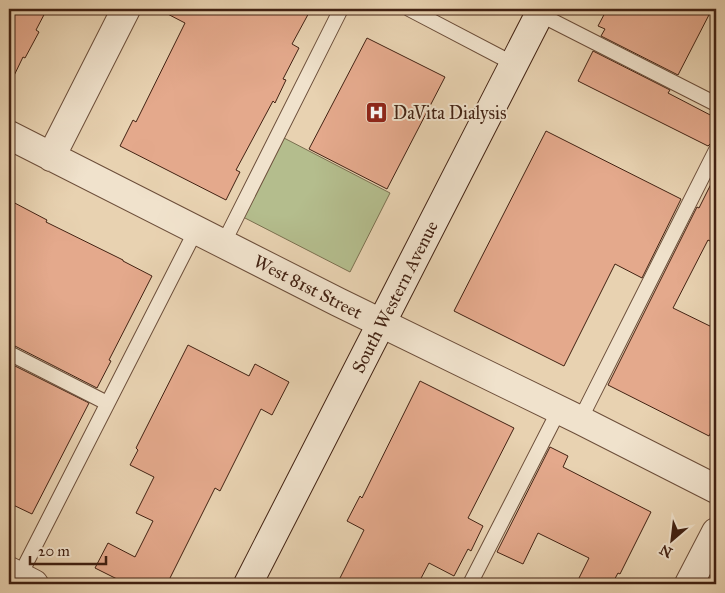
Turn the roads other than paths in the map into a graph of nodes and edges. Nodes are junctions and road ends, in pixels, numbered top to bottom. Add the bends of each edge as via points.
1 (126, 9) edge
2 (342, 9) edge
3 (409, 9) edge
4 (540, 12) edge
5 (514, 64) junction
6 (716, 104) edge
7 (9, 135) edge
8 (716, 150) edge
9 (51, 157) junction
10 (196, 230) junction
11 (223, 244) junction
12 (382, 324) junction
13 (9, 353) edge
14 (108, 403) junction
15 (570, 415) junction
16 (716, 489) edge
17 (716, 532) edge
18 (19, 579) edge
19 (248, 584) edge
20 (470, 584) edge
21 (689, 584) edge

1 - 9 street
2 - 11 lane
3 - 5 lane
4 - 5 street, South Western Avenue
4 - 6 lane
5 - 12 street, South Western Avenue
7 - 9 street, West 81st Street
8 - 15 lane
9 - 10 street, West 81st Street
10 - 11 street, West 81st Street
10 - 14 lane
11 - 12 street, West 81st Street
12 - 15 street, West 81st Street
12 - 19 street, South Western Avenue
13 - 14 lane
14 - 18 lane
15 - 16 street, West 81st Street
15 - 20 lane
17 - 21 street

